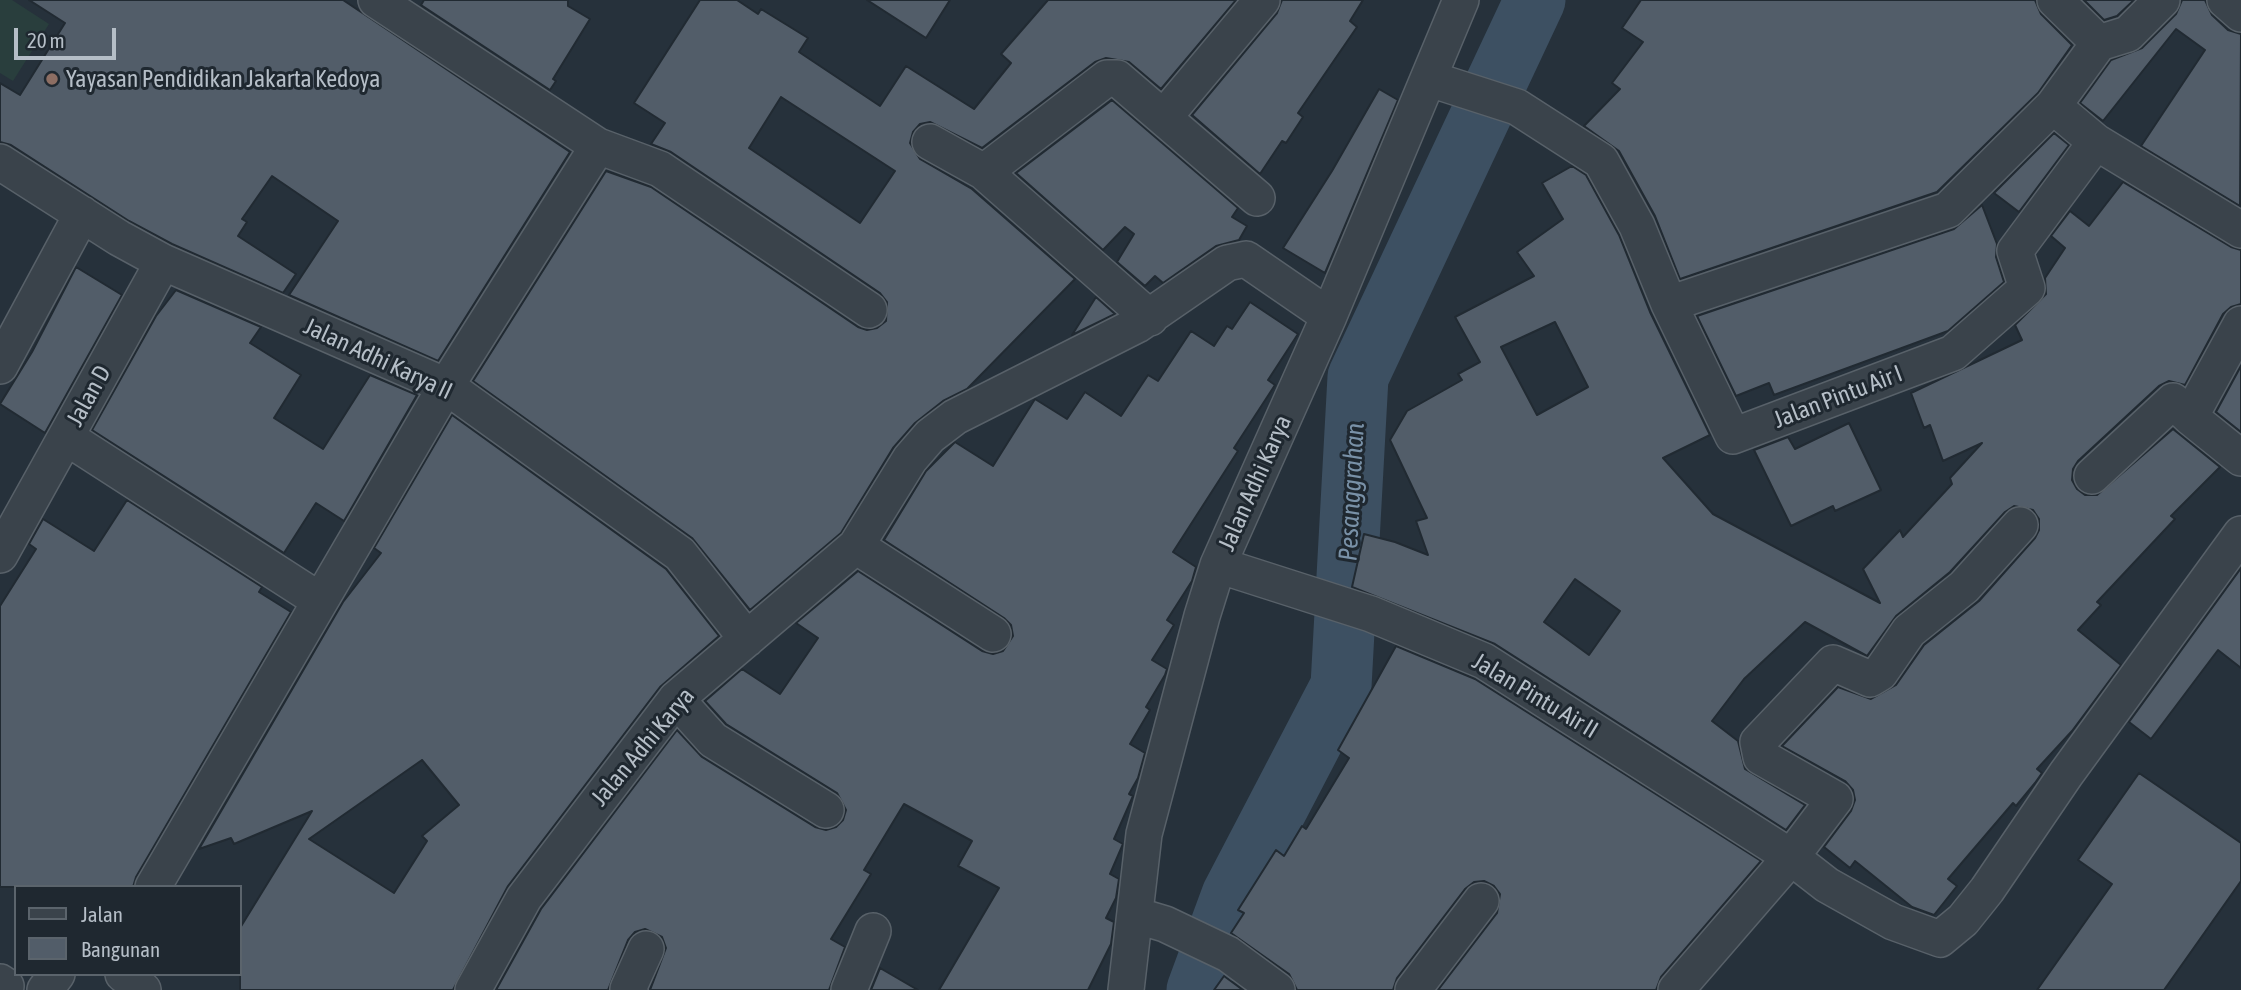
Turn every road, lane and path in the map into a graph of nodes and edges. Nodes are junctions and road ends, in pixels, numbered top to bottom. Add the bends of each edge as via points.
1 (376, 0) edge
2 (1262, 0) edge
3 (1461, 0) edge
4 (2056, 0) edge
5 (2162, 0) edge
6 (2224, 0) edge
7 (2241, 14) edge
8 (2099, 43) junction
9 (1430, 79) junction
10 (2053, 106) junction
11 (1164, 117) junction
12 (930, 142) dead end
13 (2096, 142) junction
14 (598, 146) junction
15 (0, 162) edge
16 (984, 172) junction
17 (1257, 198) dead end
18 (82, 214) junction
19 (2241, 230) edge
20 (163, 262) junction
21 (1669, 304) junction
22 (869, 310) dead end
23 (1329, 316) junction
24 (1150, 317) junction
25 (2241, 324) edge
26 (0, 366) edge
27 (446, 386) junction
28 (2190, 417) junction
29 (66, 437) junction
30 (2241, 458) edge
31 (2092, 476) dead end
32 (2020, 525) dead end
33 (2241, 534) edge
34 (7, 543) edge
35 (856, 546) junction
36 (1219, 565) junction
37 (319, 600) junction
38 (993, 634) dead end
39 (747, 639) junction
40 (676, 699) junction
41 (826, 810) dead end
42 (1791, 857) junction
43 (154, 885) edge
44 (1481, 901) dead end
45 (1150, 920) junction
46 (873, 931) dead end
47 (646, 949) dead end
48 (126, 976) edge
49 (143, 990) edge
50 (473, 990) edge
51 (630, 990) edge
52 (849, 990) edge
53 (1126, 990) edge
54 (1277, 990) edge
55 (1413, 990) edge
56 (1676, 990) edge

1 - 14 street
2 - 11 street
3 - 9 street, Jalan Adhi Karya
4 - 8 street
5 - 8 street via 2128,34
6 - 7 street
8 - 10 street
9 - 21 street, Jalan Pintu Air I via 1517,107 1601,161 1637,226
9 - 23 street, Jalan Adhi Karya
10 - 13 street
10 - 21 street via 1948,210
11 - 16 street via 1122,79 1107,78
11 - 17 street
12 - 16 street
13 - 19 street
13 - 21 street, Jalan Pintu Air I via 2015,251 2027,288 1953,353 1733,436
14 - 22 street via 660,169
14 - 27 street
15 - 18 street, Jalan Adhi Karya II
16 - 24 street
18 - 20 street, Jalan Adhi Karya II
18 - 26 street
20 - 27 street, Jalan Adhi Karya II
20 - 29 street, Jalan D
23 - 24 street, Jalan Adhi Karya via 1246,259 1227,263
23 - 36 street, Jalan Adhi Karya
24 - 35 street, Jalan Adhi Karya via 955,417 930,436 910,459
25 - 28 street
27 - 37 street
27 - 39 street, Jalan Adhi Karya II via 680,554
28 - 30 street
28 - 31 street via 2173,401
29 - 34 street, Jalan D
29 - 37 street
32 - 42 street via 1964,587 1909,631 1880,673 1870,679 1833,663 1758,742 1761,757 1835,799
33 - 42 street, Jalan Pintu Air II via 1987,890 1940,939 1893,922 1827,885
35 - 38 street
35 - 39 street, Jalan Adhi Karya
36 - 42 street, Jalan Pintu Air II via 1371,614 1484,661
36 - 45 street, Jalan Adhi Karya via 1144,834
37 - 43 street
39 - 40 street, Jalan Adhi Karya
40 - 41 street via 712,740
40 - 50 street, Jalan Adhi Karya via 524,898
42 - 56 street
44 - 55 street
45 - 53 street, Jalan Adhi Karya
45 - 54 street via 1228,954
46 - 52 street
47 - 51 street
48 - 49 street

